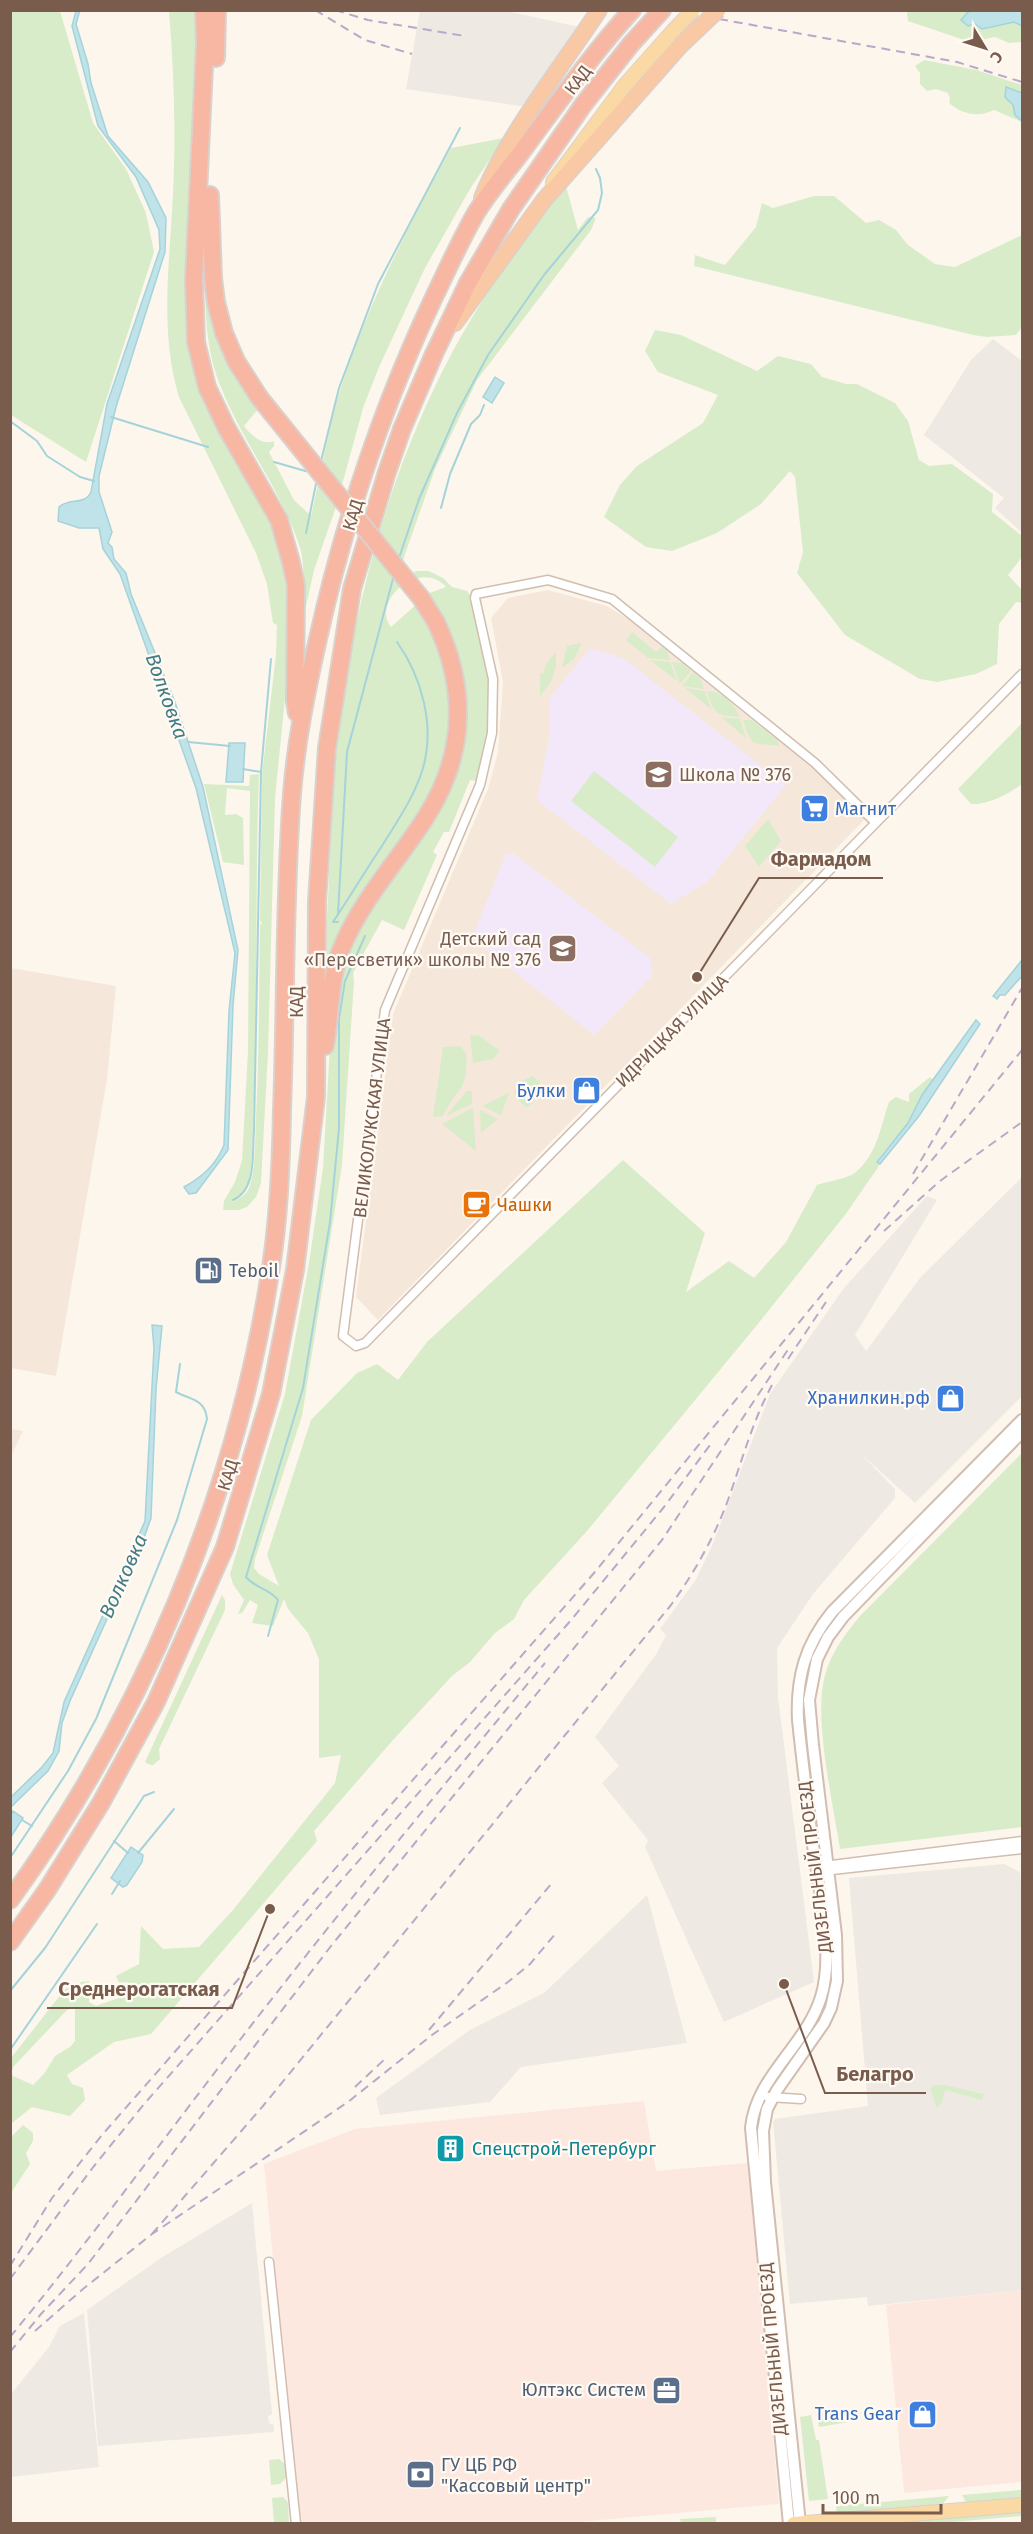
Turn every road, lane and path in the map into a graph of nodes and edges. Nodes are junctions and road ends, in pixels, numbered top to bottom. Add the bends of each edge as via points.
1 (204, 10) edge
2 (217, 10) edge
3 (599, 10) edge
4 (632, 10) edge
5 (662, 10) edge
6 (693, 10) edge
7 (718, 10) edge
8 (522, 138) junction
9 (558, 180) junction
10 (434, 354) junction
11 (1023, 674) edge
12 (299, 725) junction
13 (876, 823) junction
14 (316, 1097) junction
15 (343, 1336) joint
16 (1023, 1420) edge
17 (1023, 1432) edge
18 (1023, 1841) edge
19 (1023, 1849) edge
20 (828, 1868) junction
21 (817, 1869) junction
22 (10, 1900) edge
23 (10, 1942) edge
24 (759, 2096) junction
25 (772, 2098) junction
26 (801, 2099) dead end
27 (269, 2262) dead end
28 (1023, 2505) edge
29 (296, 2523) edge
30 (789, 2523) edge
31 (794, 2523) edge
32 (800, 2523) edge

1 - 12 highway via 194,280 196,342 207,387 279,520 291,562 296,585 295,701
2 - 14 highway, bridge via 209,215 213,278 224,333 259,397 420,598 445,642 457,682 458,729 442,788 359,912 341,949 334,972
3 - 8 highway
4 - 8 highway, КАД
5 - 10 highway, КАД via 606,74 511,209 468,283
6 - 9 main road, bridge via 626,85
7 - 9 highway, bridge via 680,45
8 - 12 highway, КАД via 477,210 398,374 368,454 329,588
9 - 10 highway
10 - 14 highway, КАД via 398,440 352,589 327,748 317,902
11 - 13 street, ИДРИЦКАЯ УЛИЦА
12 - 22 highway, КАД via 286,905 281,1159 271,1269 251,1372 200,1543 135,1693 68,1816
13 - 15 street, ИДРИЦКАЯ УЛИЦА via 365,1343 356,1346
13 - 15 street, ВЕЛИКОЛУКСКАЯ УЛИЦА via 815,763 612,599 548,580 476,594 493,679 492,732 480,785 385,1010
14 - 23 highway, КАД via 285,1331 261,1430 225,1547 156,1702 123,1765 47,1890
16 - 21 street, ДИЗЕЛЬНЫЙ ПРОЕЗД via 844,1599 809,1647 799,1678 798,1703
17 - 20 street, ДИЗЕЛЬНЫЙ ПРОЕЗД via 878,1580 838,1624 820,1651 812,1675 809,1708
18 - 20 street
19 - 20 street
20 - 21 street
20 - 25 street, ДИЗЕЛЬНЫЙ ПРОЕЗД via 838,1956 833,1999 819,2032
21 - 24 street, ДИЗЕЛЬНЫЙ ПРОЕЗД via 826,1950 823,1991 807,2029
24 - 25 street
24 - 30 street, ДИЗЕЛЬНЫЙ ПРОЕЗД via 751,2136
25 - 26 street
25 - 32 street, ДИЗЕЛЬНЫЙ ПРОЕЗД via 763,2131 765,2182
27 - 29 street
28 - 32 main road
31 - 32 main road

